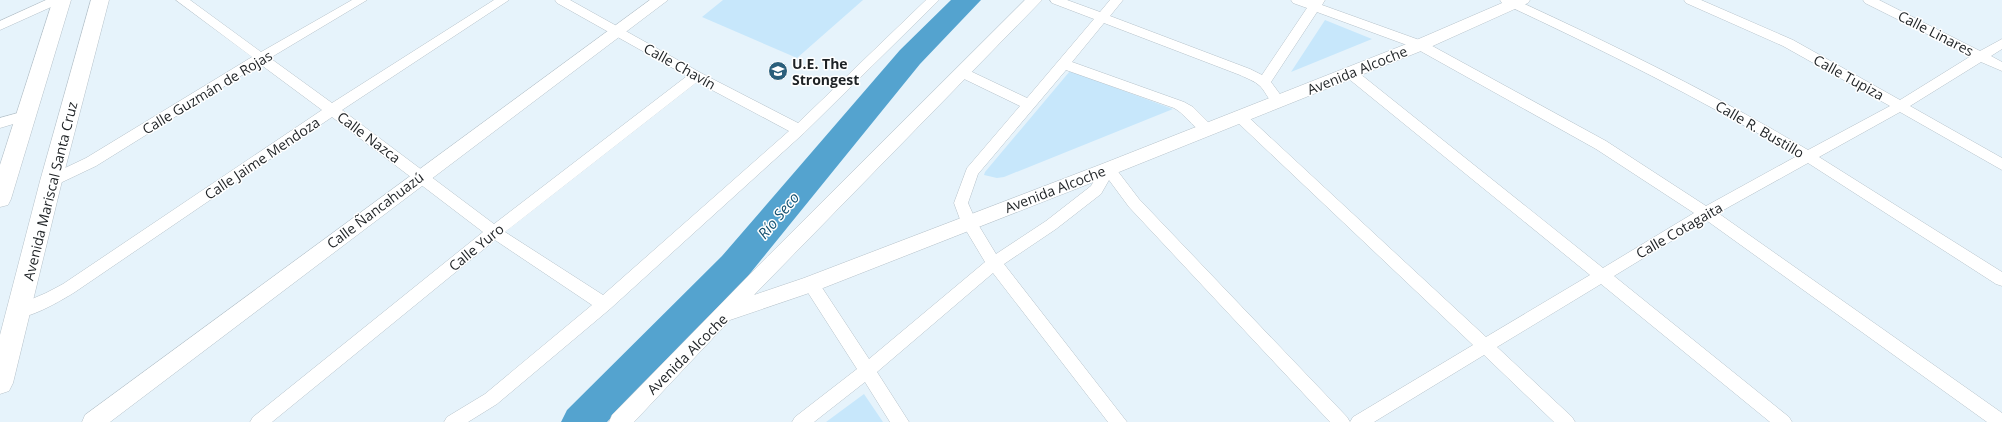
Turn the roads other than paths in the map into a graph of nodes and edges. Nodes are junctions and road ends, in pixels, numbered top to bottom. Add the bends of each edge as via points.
1 (56, 0) edge
2 (62, 0) edge
3 (100, 0) edge
4 (204, 0) edge
5 (361, 0) edge
6 (503, 0) edge
7 (561, 0) edge
8 (660, 0) edge
9 (933, 0) edge
10 (1034, 0) edge
11 (1056, 0) edge
12 (1117, 0) edge
13 (1297, 0) edge
14 (1690, 0) edge
15 (1869, 0) edge
16 (1514, 1) edge
17 (187, 3) edge
18 (1317, 3) edge
19 (1101, 18) junction
20 (0, 26) edge
21 (617, 31) junction
22 (1420, 44) junction
23 (2002, 44) edge
24 (1983, 56) junction
25 (260, 58) junction
26 (1063, 64) junction
27 (2002, 67) edge
28 (1349, 72) junction
29 (963, 73) junction
30 (696, 76) junction
31 (1264, 82) junction
32 (1278, 101) junction
33 (1030, 105) junction
34 (1900, 106) junction
35 (332, 110) junction
36 (25, 116) junction
37 (1239, 116) junction
38 (0, 123) edge
39 (1207, 129) junction
40 (799, 130) junction
41 (1809, 157) junction
42 (2002, 165) edge
43 (1108, 169) junction
44 (421, 176) junction
45 (51, 181) junction
46 (0, 199) edge
47 (1706, 214) junction
48 (969, 222) junction
49 (494, 232) junction
50 (994, 262) junction
51 (1602, 276) junction
52 (2002, 280) edge
53 (811, 284) junction
54 (604, 304) junction
55 (19, 312) junction
56 (727, 313) junction
57 (1484, 346) junction
58 (867, 371) junction
59 (0, 383) edge
60 (93, 422) edge
61 (259, 422) edge
62 (452, 422) edge
63 (620, 422) edge
64 (801, 422) edge
65 (900, 422) edge
66 (1118, 422) edge
67 (1341, 422) edge
68 (1359, 422) edge
69 (1566, 422) edge
70 (1783, 422) edge
71 (2001, 422) edge

1 - 20 street
2 - 36 main road
3 - 45 main road, Avenida Mariscal Santa Cruz
4 - 17 street
5 - 25 street, Calle Guzmán de Rojas
6 - 35 street, Calle Jaime Mendoza
7 - 21 street, Calle Chavín
8 - 21 street, Calle Ñancahuazú
9 - 40 street
10 - 29 street
11 - 19 street
12 - 19 street
13 - 18 street
14 - 34 street, Calle Tupiza via 1788,43
15 - 24 street, Calle Linares
16 - 22 street, Avenida Alcoche
16 - 41 street, Calle R. Bustillo via 1745,118
17 - 25 street, Calle Nazca
18 - 22 street
18 - 31 street
19 - 26 street
19 - 31 street via 1245,72
21 - 30 street, Calle Chavín
21 - 44 street, Calle Ñancahuazú
22 - 28 street, Avenida Alcoche
22 - 47 street via 1601,145
23 - 24 street, Calle Cotagaita
24 - 27 street, Calle Linares
24 - 34 street, Calle Cotagaita
25 - 35 street, Calle Nazca
25 - 45 street, Calle Guzmán de Rojas via 91,162
26 - 33 street
26 - 39 street via 1179,105 1188,110
28 - 32 street, Avenida Alcoche
28 - 51 street
29 - 33 street
29 - 56 street
30 - 40 street, Calle Chavín
30 - 49 street, Calle Yuro
31 - 32 street
32 - 37 street, Avenida Alcoche
33 - 48 street via 972,172 961,203
34 - 41 street, Calle Cotagaita
34 - 42 street, Calle Tupiza
35 - 44 street, Calle Nazca
35 - 55 street, Calle Jaime Mendoza via 69,288
36 - 38 street
36 - 46 main road
37 - 39 street, Avenida Alcoche
37 - 57 street
39 - 43 street, Avenida Alcoche
40 - 54 street
41 - 47 street, Calle Cotagaita
41 - 52 street, Calle R. Bustillo
43 - 48 street, Avenida Alcoche
43 - 50 street via 1096,190 1051,225
43 - 67 street via 1134,202
44 - 49 street, Calle Nazca
44 - 60 street, Calle Ñancahuazú
45 - 55 main road, Avenida Mariscal Santa Cruz
47 - 51 street, Calle Cotagaita
47 - 71 street
48 - 50 street
48 - 53 street, Avenida Alcoche
49 - 54 street, Calle Nazca
49 - 61 street, Calle Yuro
50 - 58 street
50 - 66 street
51 - 57 street, Calle Cotagaita
51 - 70 street
53 - 56 street, Avenida Alcoche
53 - 58 street
54 - 62 street via 491,399
55 - 59 main road, Avenida Mariscal Santa Cruz
56 - 63 street, Avenida Alcoche
57 - 68 street, Calle Cotagaita
57 - 69 street
58 - 64 street
58 - 65 street

